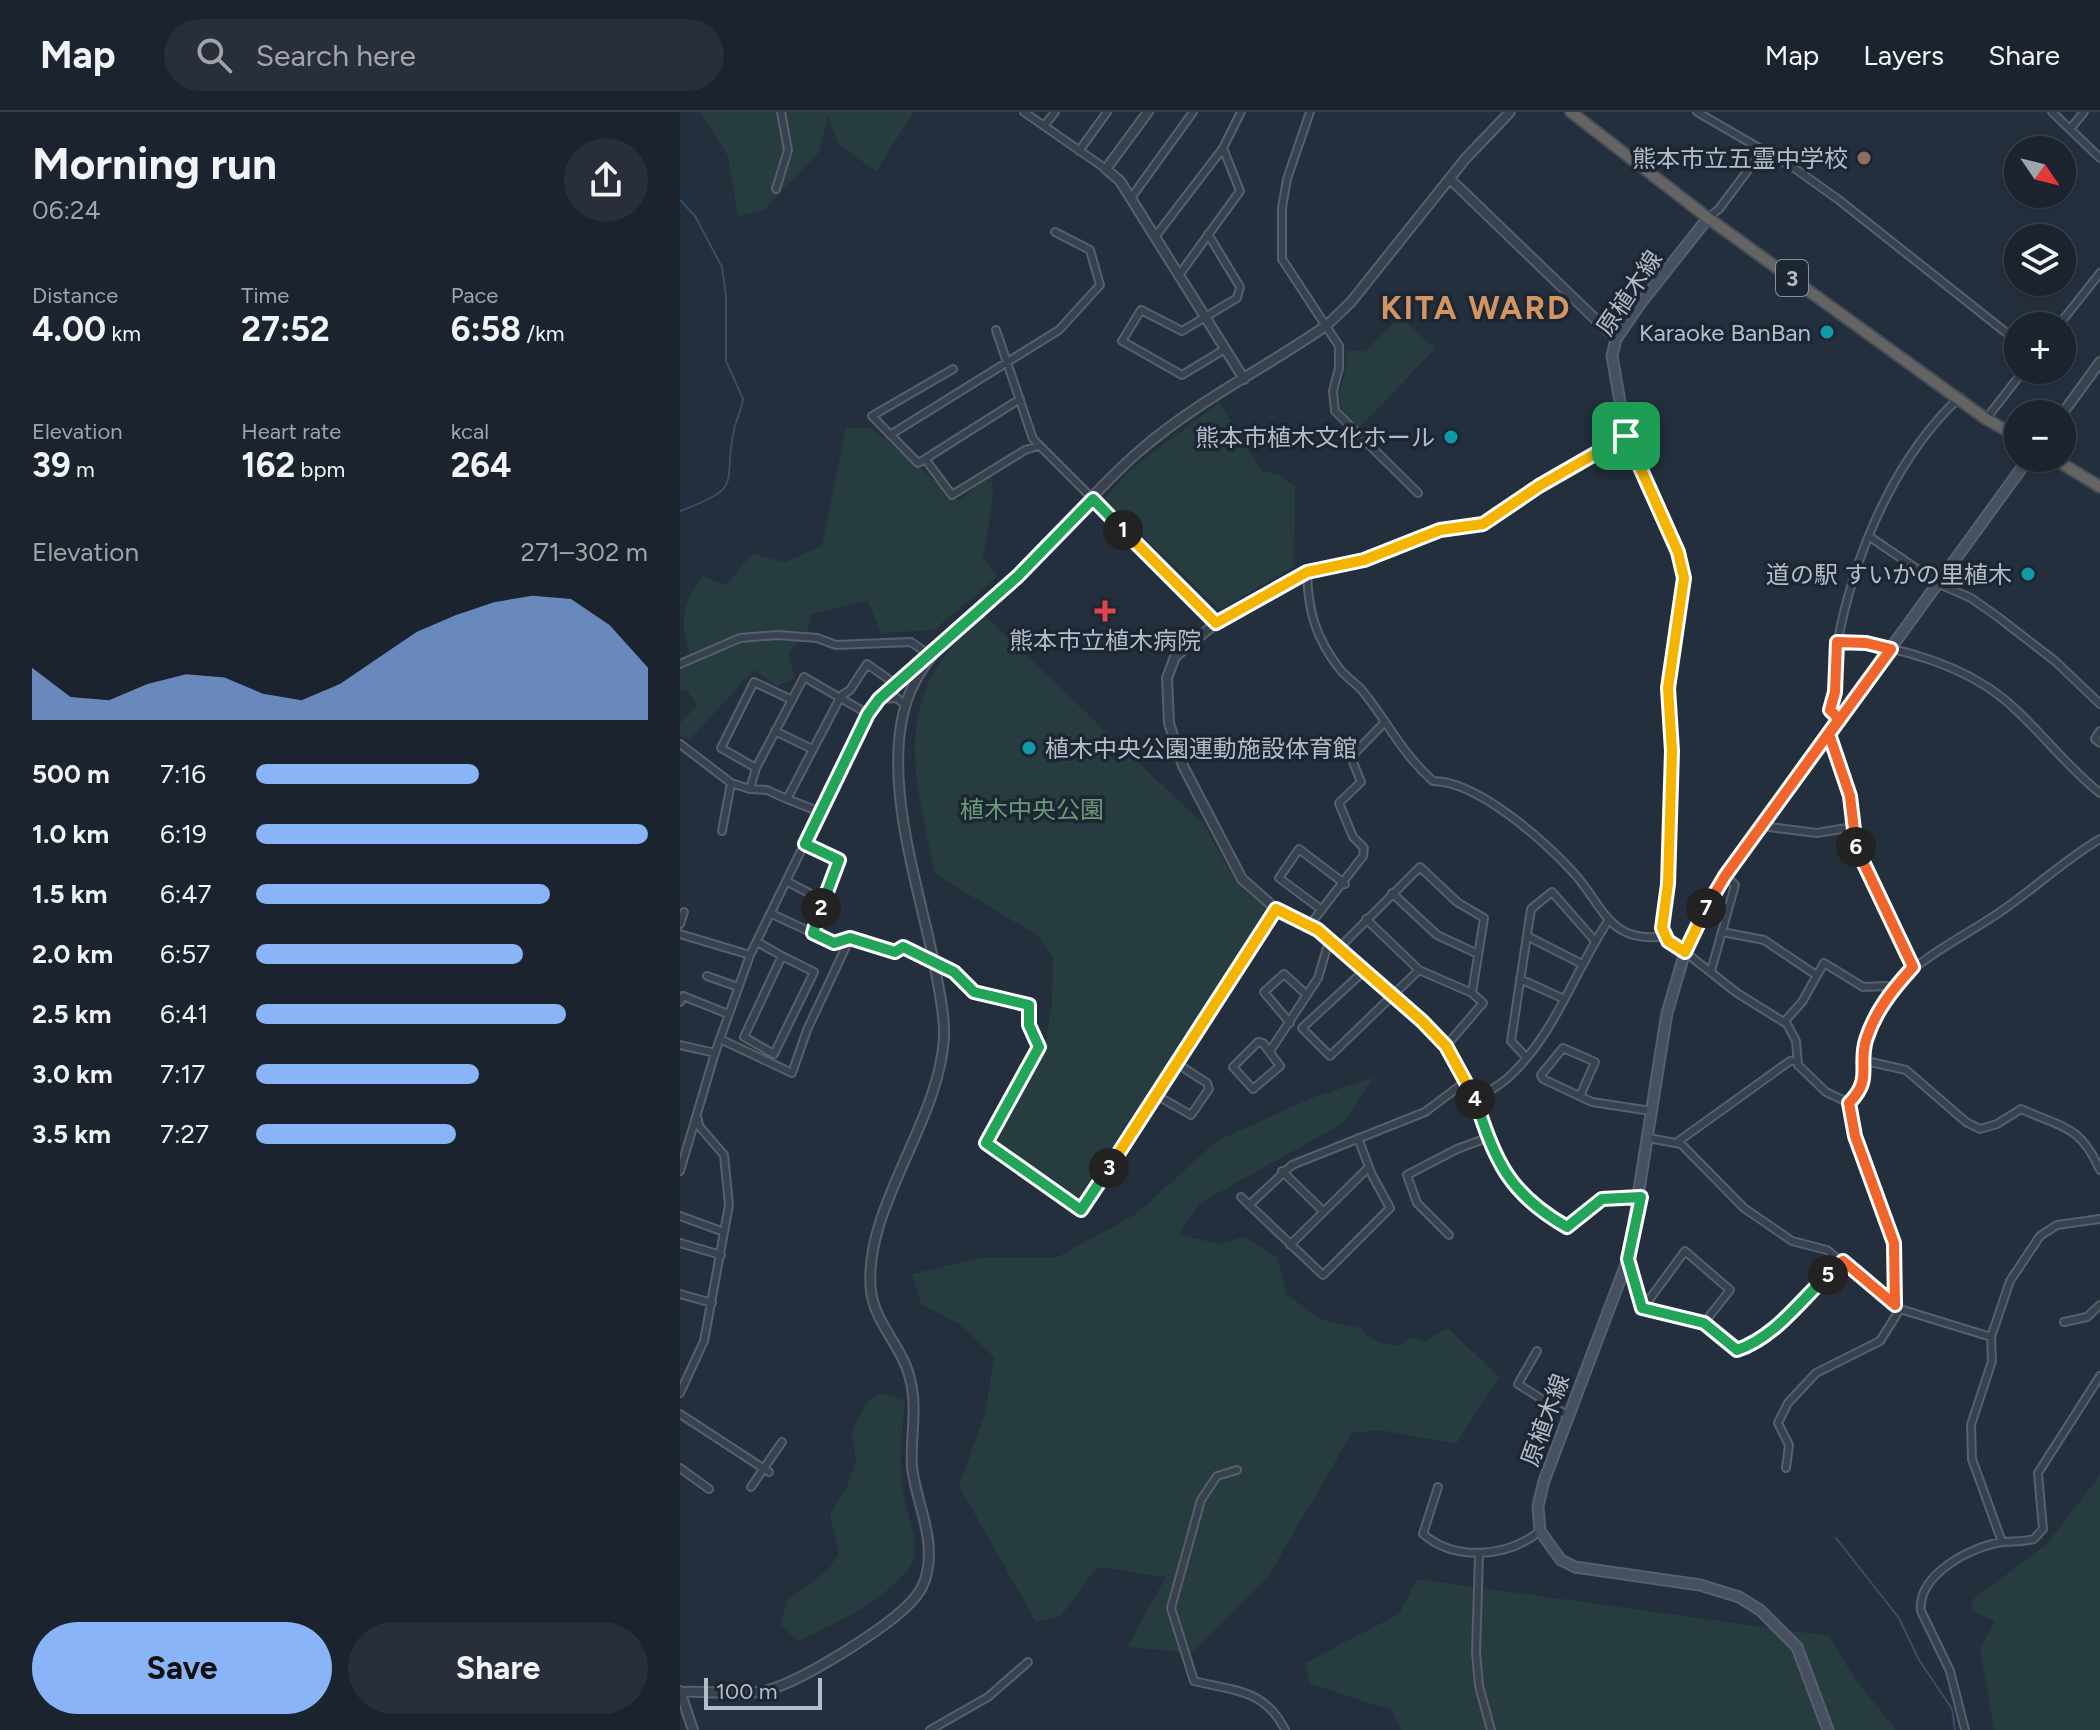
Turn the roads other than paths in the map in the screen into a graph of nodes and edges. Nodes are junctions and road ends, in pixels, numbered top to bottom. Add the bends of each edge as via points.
1 (781, 112) edge
2 (1024, 112) edge
3 (1055, 112) edge
4 (1107, 112) edge
5 (1148, 112) edge
6 (1193, 112) edge
7 (1241, 112) edge
8 (1310, 112) edge
9 (1510, 112) edge
10 (1571, 112) edge
11 (2052, 112) edge
12 (2084, 112) edge
13 (1702, 113) edge
14 (1044, 126) junction
15 (2070, 129) junction
16 (1223, 148) junction
17 (1763, 150) junction
18 (1079, 151) junction
19 (2100, 158) edge
20 (1106, 169) junction
21 (1450, 179) junction
22 (776, 189) dead end
23 (1131, 198) junction
24 (1708, 218) junction
25 (1055, 232) dead end
26 (1208, 234) junction
27 (1155, 237) junction
28 (2100, 273) edge
29 (1179, 275) junction
30 (2069, 312) edge
31 (1205, 317) junction
32 (1327, 325) junction
33 (996, 330) dead end
34 (2004, 330) edge
35 (1616, 339) junction
36 (1225, 349) junction
37 (1007, 360) junction
38 (2100, 362) edge
39 (953, 369) dead end
40 (1244, 379) junction
41 (2013, 384) edge
42 (1960, 397) junction
43 (1020, 399) junction
44 (2072, 400) edge
45 (1986, 419) junction
46 (2004, 429) edge
47 (890, 435) junction
48 (1626, 436) junction
49 (1038, 446) junction
50 (925, 459) junction
51 (1589, 459) joint
52 (2019, 472) edge
53 (2076, 472) edge
54 (2100, 487) edge
55 (1418, 493) dead end
56 (1093, 499) junction
57 (1870, 537) junction
58 (1307, 572) junction
59 (1939, 584) junction
60 (1216, 623) junction
61 (1837, 642) junction
62 (1891, 649) junction
63 (931, 656) junction
64 (680, 664) edge
65 (894, 683) junction
66 (841, 696) junction
67 (879, 699) junction
68 (792, 700) junction
69 (2100, 704) edge
70 (905, 705) junction
71 (868, 714) junction
72 (1839, 719) junction
73 (1383, 724) junction
74 (775, 731) junction
75 (2100, 731) edge
76 (1829, 734) junction
77 (2100, 743) edge
78 (680, 744) edge
79 (812, 749) junction
80 (756, 768) junction
81 (731, 783) junction
82 (750, 789) junction
83 (2100, 793) edge
84 (787, 799) junction
85 (820, 812) junction
86 (1761, 826) junction
87 (1853, 827) junction
88 (722, 831) dead end
89 (2100, 839) edge
90 (805, 844) junction
91 (1725, 876) junction
92 (788, 882) junction
93 (1345, 884) junction
94 (1392, 893) junction
95 (824, 901) junction
96 (1276, 909) junction
97 (1322, 910) junction
98 (684, 912) dead end
99 (772, 914) junction
100 (1366, 919) junction
101 (1608, 921) junction
102 (680, 924) edge
103 (1309, 926) junction
104 (1722, 932) junction
105 (813, 933) junction
106 (680, 934) edge
107 (1527, 936) junction
108 (1665, 936) junction
109 (850, 938) junction
110 (1329, 941) junction
111 (1595, 941) junction
112 (757, 942) junction
113 (1339, 948) junction
114 (1685, 952) junction
115 (1478, 954) junction
116 (750, 955) junction
117 (782, 956) junction
118 (933, 960) junction
119 (1582, 964) junction
120 (1913, 967) junction
121 (1419, 970) junction
122 (1364, 971) junction
123 (1711, 971) junction
124 (1816, 975) junction
125 (707, 976) dead end
126 (1520, 979) junction
127 (738, 987) junction
128 (1893, 990) junction
129 (1472, 993) junction
130 (1307, 995) junction
131 (1392, 998) junction
132 (1564, 999) junction
133 (680, 1002) edge
134 (728, 1014) junction
135 (1291, 1021) junction
136 (1784, 1022) junction
137 (1302, 1028) junction
138 (720, 1039) junction
139 (680, 1045) edge
140 (1446, 1046) junction
141 (1270, 1051) junction
142 (715, 1053) junction
143 (1526, 1057) junction
144 (1796, 1061) junction
145 (1866, 1061) junction
146 (1176, 1063) junction
147 (1465, 1082) junction
148 (1156, 1095) junction
149 (1580, 1096) junction
150 (1475, 1100) junction
151 (1849, 1103) junction
152 (1651, 1111) junction
153 (697, 1112) junction
154 (1358, 1138) junction
155 (1487, 1138) junction
156 (1648, 1138) junction
157 (1676, 1143) junction
158 (1368, 1168) junction
159 (2100, 1170) edge
160 (680, 1171) edge
161 (1282, 1171) junction
162 (1241, 1197) dead end
163 (1641, 1197) junction
164 (1249, 1205) junction
165 (1323, 1211) junction
166 (680, 1216) edge
167 (2100, 1219) edge
168 (724, 1232) junction
169 (1449, 1235) dead end
170 (680, 1243) edge
171 (1290, 1245) junction
172 (721, 1255) junction
173 (1628, 1259) junction
174 (1843, 1261) junction
175 (680, 1294) edge
176 (712, 1303) junction
177 (2100, 1305) edge
178 (1897, 1307) junction
179 (1642, 1308) junction
180 (2064, 1322) dead end
181 (1704, 1323) junction
182 (1991, 1337) junction
183 (1537, 1351) dead end
184 (2100, 1376) edge
185 (680, 1393) edge
186 (680, 1414) edge
187 (1567, 1415) junction
188 (782, 1442) dead end
189 (680, 1468) edge
190 (1786, 1468) dead end
191 (766, 1470) junction
192 (1237, 1470) dead end
193 (751, 1487) dead end
194 (1438, 1487) dead end
195 (709, 1489) dead end
196 (1540, 1531) junction
197 (2002, 1542) junction
198 (1479, 1556) junction
199 (1028, 1662) dead end
200 (680, 1692) edge
201 (693, 1730) edge
202 (930, 1730) edge
203 (1285, 1730) edge
204 (1491, 1730) edge
205 (1828, 1730) edge
206 (1965, 1730) edge

1 - 22 street via 788,150
2 - 14 street
3 - 14 street
4 - 18 street
5 - 20 street
6 - 23 street
7 - 16 street
8 - 32 street via 1287,179 1280,242 1282,259
9 - 21 street
10 - 24 highway, 3
11 - 15 street
12 - 15 street
13 - 17 street
14 - 18 street
15 - 19 street
16 - 26 street via 1240,191
16 - 27 street
17 - 24 street
17 - 34 street via 1839,200
18 - 20 street
20 - 23 street
21 - 32 street
21 - 35 street
23 - 27 street
24 - 35 main road, 原植木線
24 - 42 highway, 3
25 - 37 street via 1090,250 1100,285 1059,330
26 - 29 street
26 - 31 street via 1241,291
27 - 29 street
28 - 30 street
29 - 31 street
31 - 36 street
31 - 36 street via 1181,331 1141,310 1122,341 1182,375
32 - 40 street
32 - 55 street via 1339,346 1335,411
33 - 37 street
35 - 48 main road, 原植木線 via 1614,368
36 - 40 street
37 - 43 street
37 - 47 street
38 - 44 street
39 - 47 street via 872,416
40 - 56 street via 1145,446
41 - 45 street
42 - 45 highway, 3
42 - 57 street via 1934,420 1895,482
43 - 49 street
43 - 50 street
45 - 46 highway, 3
47 - 50 street via 918,463
48 - 51 street
48 - 108 main road, 原植木線 via 1678,552 1684,578 1668,688 1672,751
49 - 50 street via 952,495
49 - 56 street
51 - 58 street via 1483,524 1440,530 1364,560
52 - 59 main road, 原植木線
53 - 54 highway
56 - 60 street
56 - 63 street
57 - 59 street
57 - 61 street
58 - 60 street
58 - 73 street via 1313,623 1339,669 1365,693
59 - 62 main road, 原植木線
59 - 69 street via 1998,617
60 - 96 street via 1175,657 1167,678 1169,723 1183,766 1242,879
61 - 62 street
61 - 72 street via 1830,710
62 - 72 main road, 原植木線
62 - 83 street via 1960,672 1989,688
63 - 64 street via 911,642 836,645 778,635 740,638
63 - 65 street
63 - 70 street
65 - 66 street via 867,664
65 - 67 street
66 - 68 street via 804,677
66 - 71 street
66 - 79 street
67 - 70 street via 897,698
67 - 71 street
68 - 74 street
68 - 80 street via 754,682 721,748
70 - 118 street via 897,747 897,792
71 - 85 street
72 - 76 main road, 原植木線
73 - 93 street via 1351,758 1361,781 1339,804 1353,837 1365,850
73 - 101 street via 1433,781 1447,781 1512,817 1573,871
74 - 79 street
74 - 80 street
75 - 77 street via 2095,739
76 - 86 main road, 原植木線
76 - 87 street via 1850,796
78 - 81 street
79 - 84 street
80 - 82 street
81 - 82 street
81 - 88 street
82 - 84 street
84 - 85 street
85 - 90 street
86 - 87 street via 1817,833
86 - 91 main road, 原植木線
87 - 120 street via 1856,849
89 - 120 street via 2002,911
90 - 92 street
90 - 95 street via 839,860
91 - 104 street via 1735,885
91 - 114 main road, 原植木線
92 - 95 street
92 - 99 street
93 - 97 street
93 - 97 street via 1299,849 1279,878
94 - 100 street
94 - 115 street via 1437,935
94 - 115 street via 1422,868 1457,902 1482,916
95 - 105 street
96 - 103 street
96 - 146 street
97 - 103 street
98 - 102 street
99 - 105 street
99 - 112 street
100 - 113 street
100 - 121 street
101 - 108 street via 1627,933
101 - 111 street
103 - 110 street
104 - 123 street
104 - 124 street via 1764,940
105 - 109 street via 834,943
106 - 116 street
107 - 111 street via 1531,909 1549,892
107 - 119 street
107 - 126 street
108 - 114 main road
109 - 118 street via 895,952 903,947
109 - 138 street via 792,1073
110 - 113 street
110 - 130 street via 1325,963
111 - 119 street
112 - 116 street
112 - 117 street
113 - 122 street
114 - 123 street
114 - 152 main road, 原植木線 via 1667,1013
115 - 129 street
116 - 127 street
117 - 117 street via 814,972 774,1054 744,1037
118 - 148 street via 974,992 1029,1005 1029,1025 1039,1047 986,1143 1081,1210
118 - 200 street via 944,1038 924,1120 870,1259 871,1294 879,1320 896,1345 912,1387 912,1464 930,1554 923,1587 899,1614 781,1685 757,1692
119 - 132 street
120 - 128 street
121 - 129 street
121 - 131 street
122 - 131 street
122 - 137 street
123 - 136 street
124 - 128 street via 1826,964 1863,987
124 - 136 street
125 - 127 street
126 - 132 street
126 - 143 street via 1511,1041
127 - 134 street
128 - 145 street via 1872,1024 1864,1046
129 - 140 street via 1483,1007
130 - 135 street
130 - 135 street via 1284,974 1264,992
131 - 137 street via 1332,1055
131 - 140 street
132 - 143 street
133 - 134 street via 683,996
134 - 138 street
135 - 137 street
135 - 141 street
136 - 144 street via 1796,1041
138 - 142 street
139 - 142 street
140 - 147 street
141 - 141 street via 1258,1042 1233,1064 1253,1089 1280,1066
142 - 153 street
143 - 150 street via 1511,1076
144 - 151 street via 1822,1088
144 - 157 street
145 - 151 street via 1864,1083
145 - 159 street via 1906,1070 1980,1129 2021,1109 2073,1131 2084,1139
146 - 148 street
146 - 148 street via 1209,1089 1191,1115
147 - 150 street
147 - 154 street via 1425,1112
149 - 149 street via 1541,1077 1563,1048 1595,1062
149 - 152 street
150 - 155 street
151 - 178 street via 1855,1136 1894,1243
152 - 156 main road, 原植木線
153 - 160 street
153 - 168 street via 699,1126 724,1155 729,1205
154 - 158 street
154 - 161 street
155 - 163 street via 1520,1194 1567,1227 1602,1199
155 - 169 street via 1407,1175 1417,1203
156 - 157 street
156 - 163 main road, 原植木線
157 - 174 street via 1744,1208 1792,1241 1827,1250
158 - 165 street
158 - 171 street via 1390,1208 1327,1273 1320,1274
161 - 164 street
161 - 165 street
162 - 164 street
163 - 173 main road, 原植木線
164 - 171 street
165 - 171 street
166 - 168 street
167 - 182 street via 2057,1225 2040,1236 2010,1281
168 - 172 street
170 - 172 street
172 - 176 street
173 - 179 street
173 - 187 main road, 原植木線
174 - 178 street
174 - 181 street via 1753,1345 1737,1350
175 - 176 street
176 - 185 street via 704,1341
177 - 180 street via 2087,1317
178 - 182 street
178 - 190 street via 1880,1341 1816,1373 1788,1403 1778,1423 1789,1445
179 - 181 street
179 - 181 street via 1685,1251 1730,1290
182 - 197 street via 1992,1361 1971,1425 1972,1459
183 - 187 street via 1518,1384
184 - 197 street via 2038,1473 2043,1529 2034,1539
186 - 191 street
187 - 196 main road, 原植木線 via 1538,1506
188 - 191 street
189 - 195 street
191 - 193 street
192 - 203 street via 1217,1476 1201,1500 1171,1608 1194,1681 1258,1697 1275,1709
194 - 198 street via 1423,1534
196 - 198 street via 1528,1541
196 - 205 main road via 1561,1560 1575,1567 1700,1585 1760,1610 1797,1647
197 - 206 street via 1962,1557 1932,1578 1920,1600 1950,1671
198 - 204 street via 1476,1652
199 - 202 street via 988,1697
200 - 201 street

